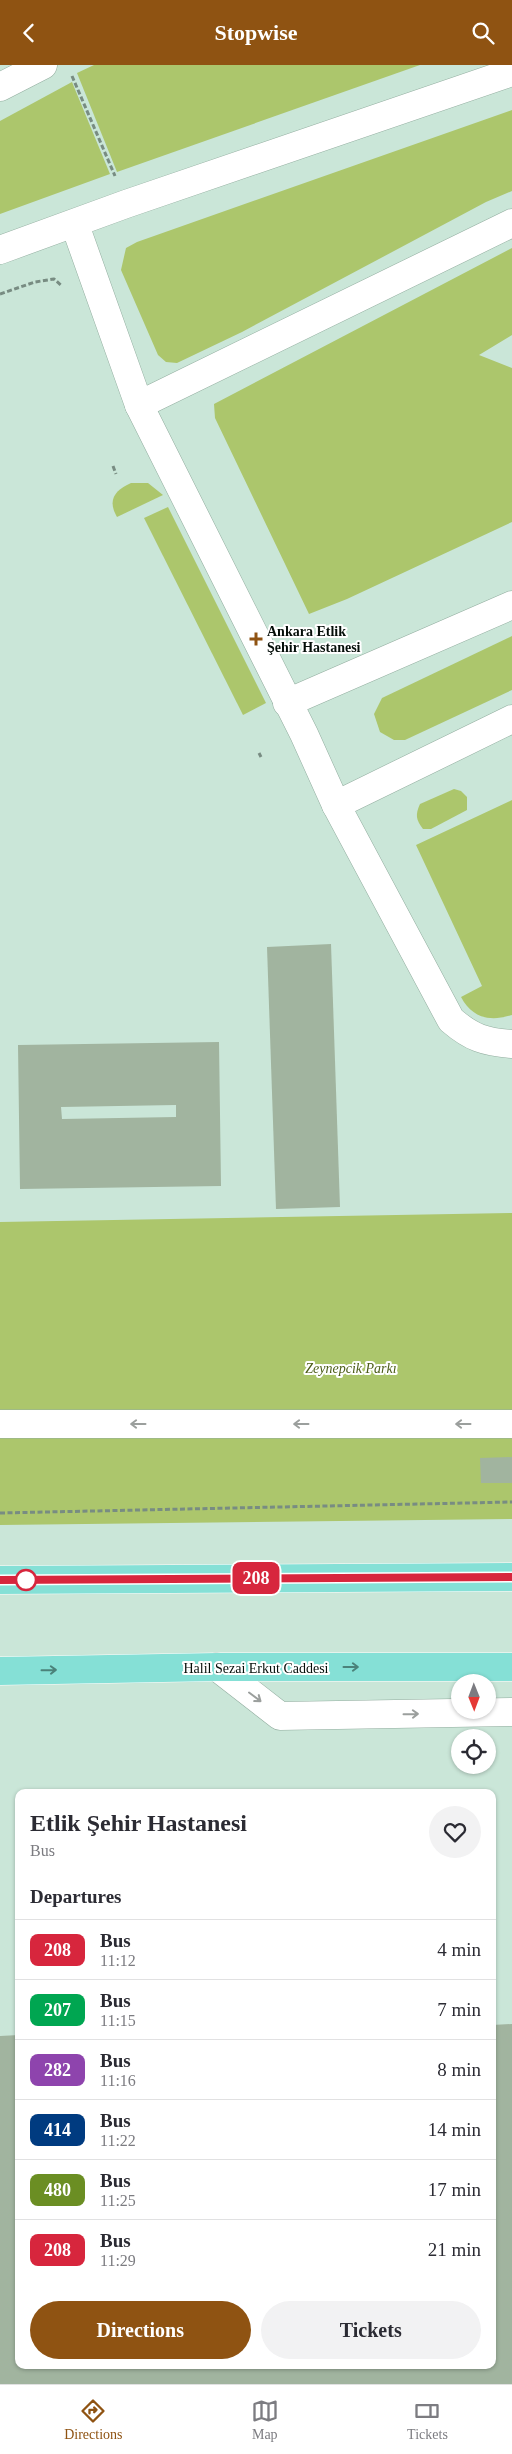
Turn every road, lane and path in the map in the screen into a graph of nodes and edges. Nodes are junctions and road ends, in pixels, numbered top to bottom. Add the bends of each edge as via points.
1 (43, 65) edge
2 (70, 70) dead end
3 (512, 72) edge
4 (0, 87) edge
5 (126, 204) junction
6 (512, 223) edge
7 (75, 225) junction
8 (0, 250) edge
9 (64, 288) dead end
10 (0, 295) edge
11 (139, 405) junction
12 (113, 466) dead end
13 (116, 474) dead end
14 (512, 605) edge
15 (287, 703) junction
16 (512, 719) edge
17 (336, 805) junction
18 (512, 1044) edge
19 (0, 1424) edge
20 (512, 1424) edge
21 (512, 1502) edge
22 (0, 1513) edge
23 (512, 1577) edge
24 (0, 1581) edge
25 (217, 1667) junction
26 (512, 1667) edge
27 (0, 1671) edge
28 (512, 1712) edge

1 - 4 lane
2 - 5 path
3 - 5 lane
5 - 7 lane
6 - 11 lane
7 - 8 lane
7 - 11 lane
9 - 10 path via 54,279 35,282
11 - 15 lane
12 - 13 path
14 - 15 lane
15 - 17 lane
16 - 17 lane
17 - 18 lane via 451,1020 468,1034 491,1043
20 -> 19 lane
21 - 22 path
23 - 24 main road
25 -> 26 main road, Halil Sezai Erkut Caddesi
27 -> 25 main road, Halil Sezai Erkut Caddesi
25 -> 28 lane via 280,1716

